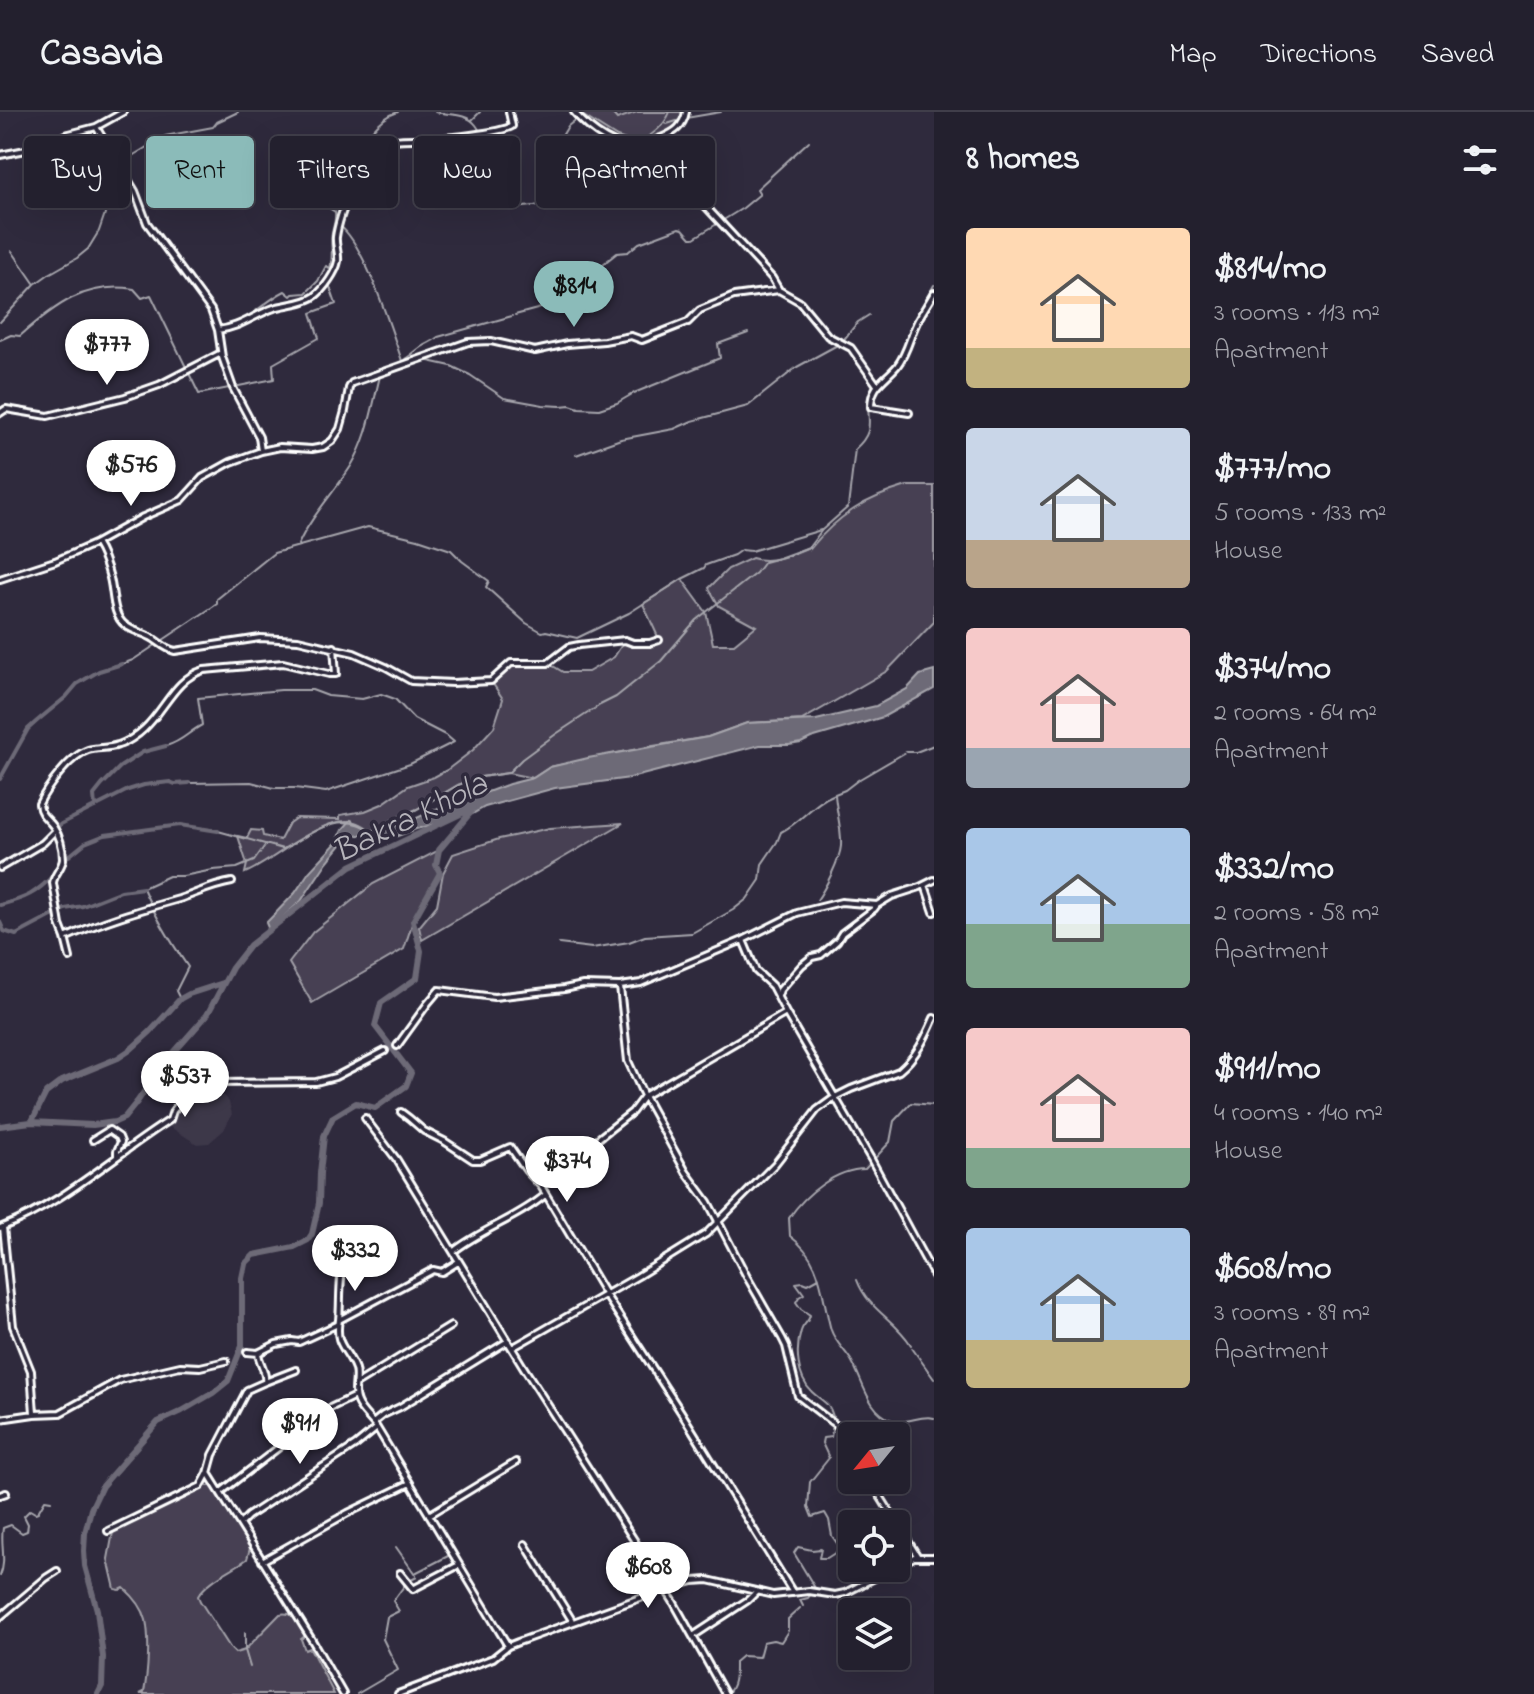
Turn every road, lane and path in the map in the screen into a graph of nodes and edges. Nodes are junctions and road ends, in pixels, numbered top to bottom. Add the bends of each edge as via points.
1 (123, 112) edge
2 (509, 112) edge
3 (686, 112) edge
4 (575, 113) edge
5 (96, 127) junction
6 (602, 136) edge
7 (664, 136) edge
8 (0, 155) edge
9 (707, 208) edge
10 (779, 290) junction
11 (934, 293) edge
12 (218, 330) junction
13 (221, 353) junction
14 (877, 385) junction
15 (0, 413) edge
16 (909, 413) dead end
17 (261, 451) junction
18 (96, 543) junction
19 (0, 579) edge
20 (659, 640) dead end
21 (334, 647) junction
22 (55, 833) junction
23 (0, 868) edge
24 (934, 880) edge
25 (232, 882) dead end
26 (925, 885) junction
27 (877, 905) junction
28 (934, 912) edge
29 (65, 938) junction
30 (743, 940) junction
31 (70, 958) dead end
32 (620, 986) junction
33 (778, 996) junction
34 (786, 1013) junction
35 (934, 1018) edge
36 (397, 1046) dead end
37 (385, 1051) dead end
38 (644, 1096) junction
39 (835, 1097) junction
40 (401, 1112) dead end
41 (365, 1118) dead end
42 (93, 1140) dead end
43 (117, 1156) junction
44 (541, 1186) junction
45 (545, 1195) junction
46 (718, 1221) junction
47 (1, 1228) edge
48 (454, 1251) junction
49 (347, 1255) dead end
50 (459, 1261) junction
51 (934, 1276) edge
52 (605, 1294) junction
53 (338, 1322) junction
54 (451, 1326) dead end
55 (508, 1341) junction
56 (512, 1348) junction
57 (247, 1352) dead end
58 (258, 1353) junction
59 (226, 1361) dead end
60 (296, 1370) dead end
61 (265, 1382) junction
62 (356, 1384) junction
63 (355, 1396) junction
64 (34, 1414) junction
65 (0, 1419) edge
66 (375, 1425) junction
67 (838, 1428) edge
68 (516, 1462) dead end
69 (208, 1473) junction
70 (410, 1483) junction
71 (220, 1492) junction
72 (879, 1494) edge
73 (429, 1515) junction
74 (240, 1524) junction
75 (108, 1531) dead end
76 (525, 1544) dead end
77 (918, 1557) junction
78 (934, 1557) edge
79 (910, 1560) edge
80 (262, 1561) junction
81 (459, 1565) junction
82 (57, 1571) dead end
83 (400, 1573) dead end
84 (866, 1582) edge
85 (665, 1589) junction
86 (756, 1592) junction
87 (793, 1593) junction
88 (0, 1617) edge
89 (573, 1622) junction
90 (693, 1636) junction
91 (508, 1646) junction
92 (343, 1694) edge
93 (398, 1694) edge
94 (725, 1694) edge

1 - 5 street
2 - 12 street via 509,129 408,138 375,150 341,216 335,239 338,261 313,298
3 - 7 street via 677,129
4 - 6 street
5 - 8 street
5 - 12 street via 128,178 147,223 211,310
9 - 10 street
10 - 14 street via 800,302 828,336 851,348
10 - 17 street via 734,296 642,340 631,336 535,351 491,341 468,342 352,383 340,429 323,447
11 - 14 street via 899,364
12 - 13 street
13 - 15 street via 136,394 48,416 6,409
13 - 17 street
14 - 16 street via 871,407
17 - 18 street via 215,469 182,500
18 - 19 street
18 - 21 street via 121,621 169,650 260,638
20 - 21 street via 569,647 548,663 511,663 491,681 478,683 411,681
21 - 22 street via 336,674 283,663 194,673 143,731 120,745 85,751 54,780 39,804
22 - 23 street
22 - 29 street via 63,864 53,883
24 - 26 street
25 - 29 street
26 - 27 street
26 - 28 street
27 - 30 street via 830,904 789,916
27 - 33 street via 821,955 802,965
29 - 31 street
30 - 32 street via 648,980
30 - 33 street via 756,971
32 - 36 street via 583,985 494,997 439,990
32 - 38 street via 628,1061
33 - 34 street
34 - 38 street
34 - 39 street
35 - 39 street via 921,1047 899,1071
37 - 43 street via 316,1082 215,1083 182,1100 170,1120
38 - 44 street via 632,1112
38 - 46 street
39 - 46 street via 817,1110 775,1164
39 - 51 street
40 - 44 street via 473,1160 510,1147
41 - 48 street
42 - 43 street via 109,1130 121,1142
43 - 47 street via 61,1198
44 - 45 street
45 - 48 street
45 - 52 street
46 - 52 street via 706,1234
46 - 67 street via 786,1346 798,1396
47 - 64 street via 13,1326 31,1371
48 - 50 street
49 - 53 street
50 - 53 street
50 - 55 street
52 - 56 street
52 - 87 street
53 - 58 street via 299,1342 276,1344
53 - 62 street via 339,1342 355,1369
54 - 62 street
55 - 56 street
55 - 66 street via 383,1415
56 - 85 street
57 - 58 street
58 - 61 street
59 - 64 street via 129,1377 60,1413
60 - 61 street
61 - 69 street via 247,1390
62 - 63 street
63 - 66 street
63 - 71 street via 330,1408
64 - 65 street
66 - 70 street
66 - 74 street via 356,1445
68 - 73 street
69 - 71 street
69 - 75 street via 201,1486
70 - 73 street
70 - 80 street
71 - 74 street
72 - 77 street
73 - 81 street
74 - 80 street
76 - 89 street
77 - 78 street
77 - 79 street
80 - 92 street
81 - 83 street via 413,1589
81 - 91 street
82 - 88 street
84 - 87 street via 844,1593
85 - 86 street via 708,1580
85 - 89 street
85 - 90 street
86 - 87 street
86 - 90 street
89 - 91 street
90 - 94 street
91 - 93 street via 493,1658

